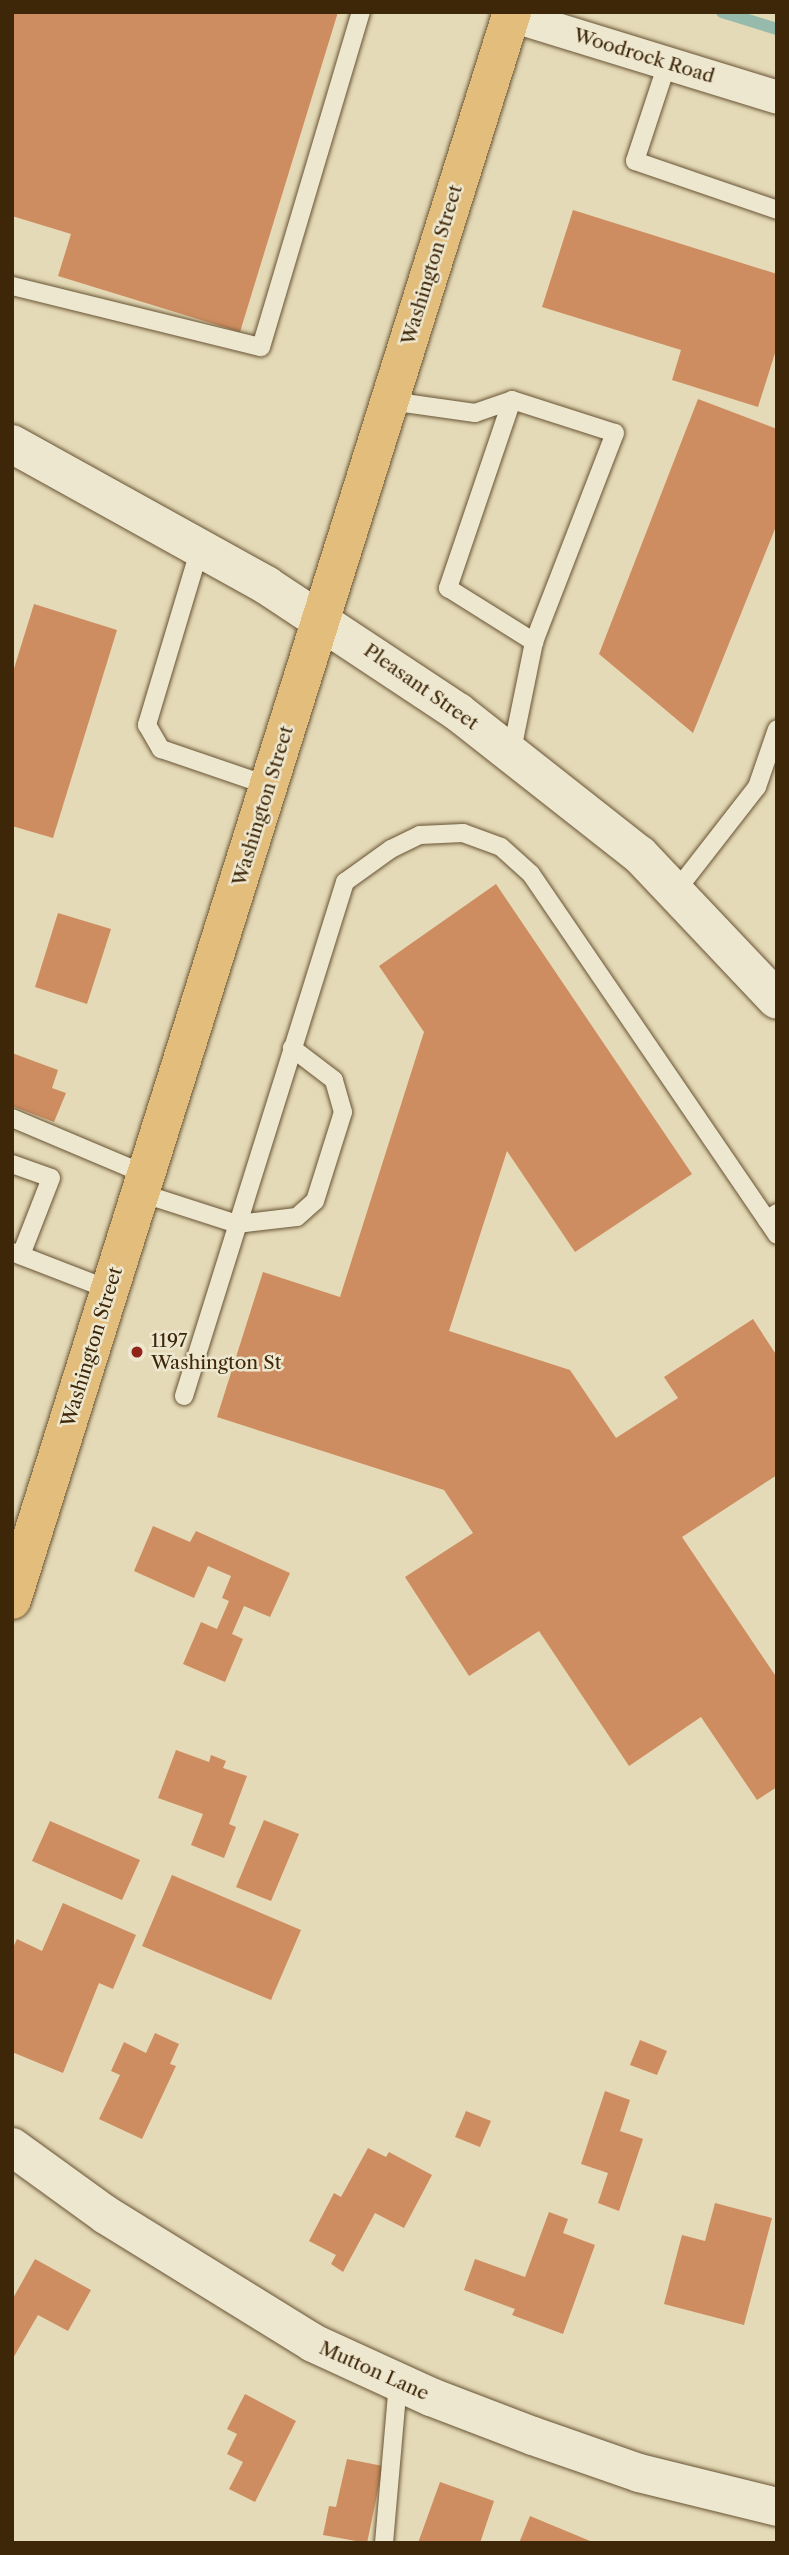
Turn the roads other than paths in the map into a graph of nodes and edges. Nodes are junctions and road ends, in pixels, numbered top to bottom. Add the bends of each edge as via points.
1 (361, 12) edge
2 (507, 13) edge
3 (667, 64) junction
4 (777, 97) edge
5 (777, 210) edge
6 (12, 286) edge
7 (512, 400) junction
8 (390, 401) junction
9 (12, 443) edge
10 (200, 548) junction
11 (322, 619) junction
12 (534, 642) junction
13 (777, 729) edge
14 (512, 750) junction
15 (269, 786) junction
16 (676, 891) junction
17 (777, 1000) edge
18 (292, 1048) junction
19 (12, 1118) edge
20 (12, 1164) edge
21 (144, 1184) junction
22 (773, 1222) edge
23 (237, 1224) junction
24 (17, 1254) edge
25 (110, 1290) junction
26 (184, 1396) dead end
27 (12, 1600) edge
28 (12, 2147) edge
29 (398, 2383) junction
30 (777, 2507) edge
31 (384, 2543) edge

1 - 6 lane via 261,347
2 - 3 street, Woodrock Road
2 - 8 main road, Washington Street
3 - 4 street, Woodrock Road
3 - 5 lane via 635,161
7 - 8 lane via 475,413
7 - 12 lane via 448,587
7 - 12 lane via 615,433
8 - 11 main road, Washington Street
9 - 10 main road, Pleasant Street
10 - 11 main road, Pleasant Street
10 - 15 lane via 147,725 161,748
11 - 14 main road, Pleasant Street
11 - 15 main road, Washington Street
12 - 14 lane
13 - 16 lane via 757,787
14 - 16 main road, Pleasant Street via 640,855
15 - 21 main road, Washington Street
16 - 17 main road, Pleasant Street
18 - 22 lane via 345,882 391,849 420,835 463,833 501,847 531,874
18 - 23 lane
18 - 23 lane via 334,1080 343,1112 315,1200 297,1217
19 - 21 lane
20 - 24 lane via 51,1178
21 - 23 lane
21 - 25 main road, Washington Street
23 - 26 lane
24 - 25 lane
25 - 27 main road, Washington Street
28 - 29 main road, Mutton Lane via 106,2215 313,2343
29 - 30 main road, Mutton Lane via 639,2473
29 - 31 lane

